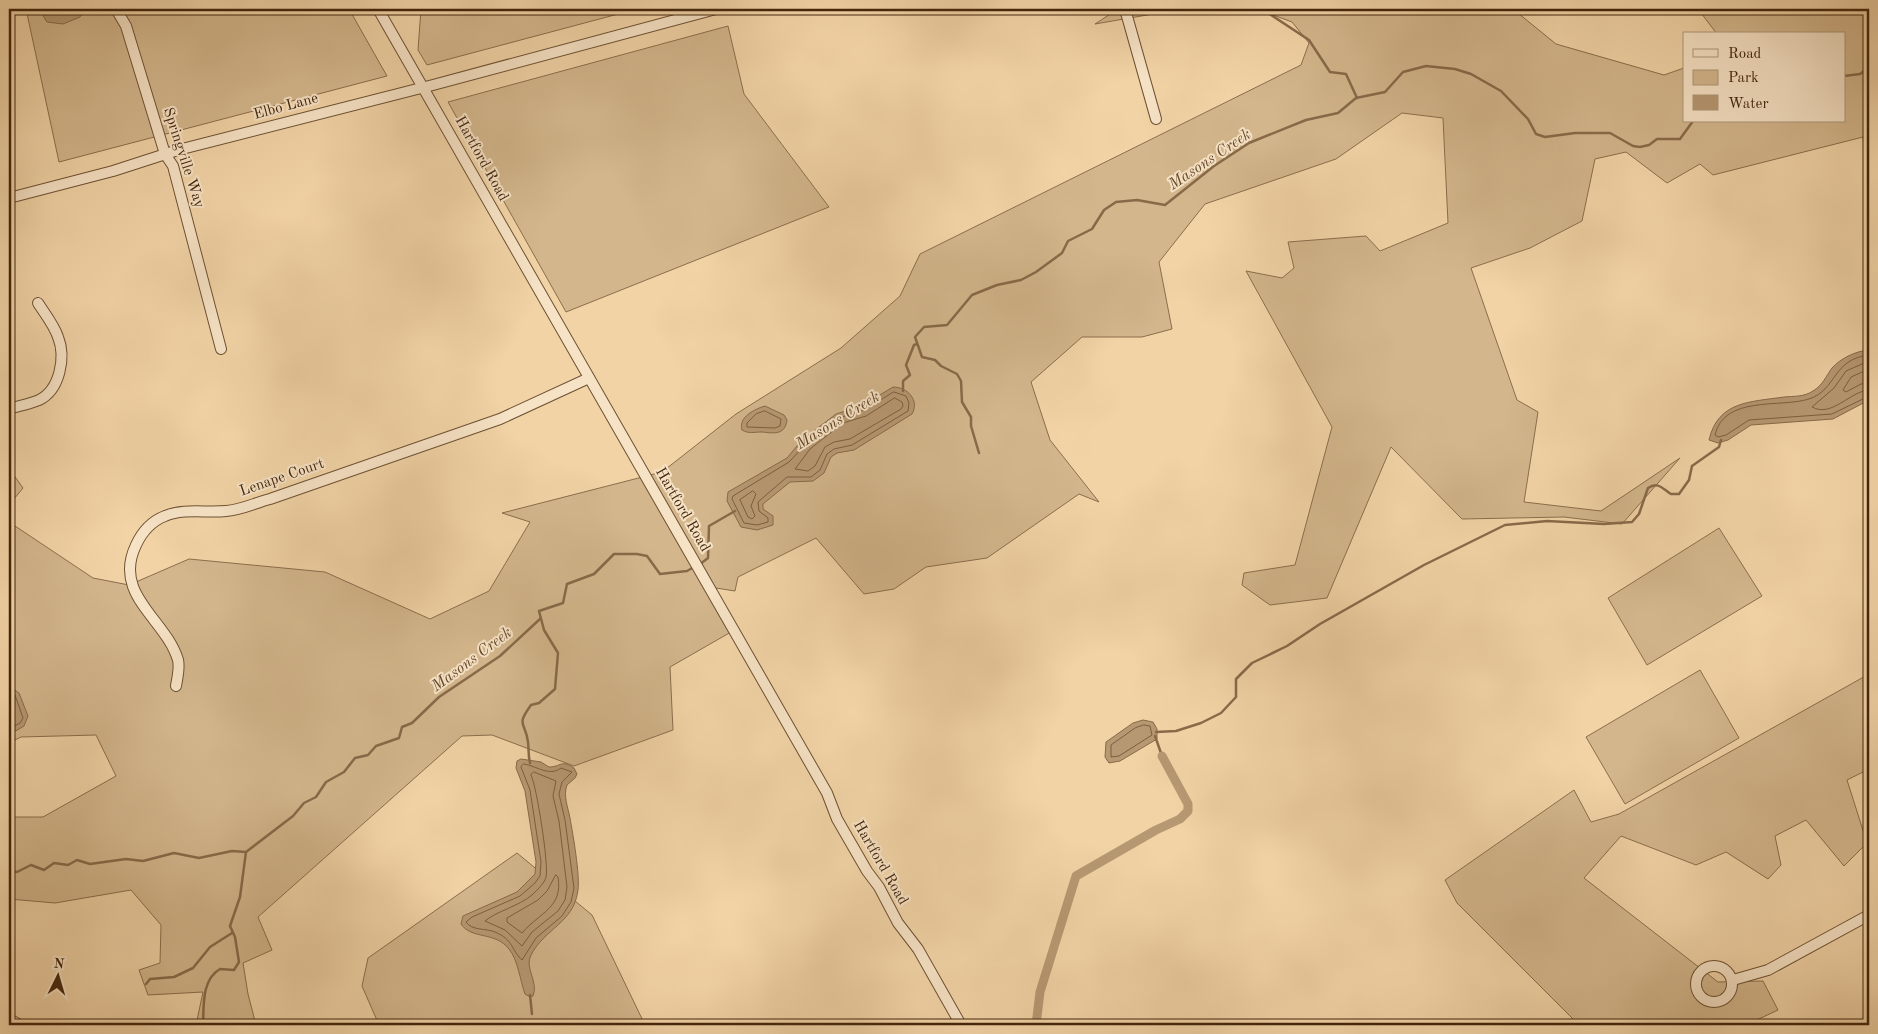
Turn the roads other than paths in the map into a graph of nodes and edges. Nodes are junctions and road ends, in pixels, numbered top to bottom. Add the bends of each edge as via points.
1 (116, 9) edge
2 (378, 9) edge
3 (716, 9) edge
4 (1125, 9) edge
5 (422, 86) junction
6 (1156, 119) dead end
7 (165, 154) junction
8 (9, 198) edge
9 (38, 303) dead end
10 (221, 349) dead end
11 (589, 378) junction
12 (9, 409) edge
13 (176, 686) dead end
14 (1869, 914) edge
15 (1733, 980) dead end
16 (9, 1020) edge
17 (20, 1025) edge
18 (961, 1025) edge

1 - 7 street, Springville Way via 126,26
2 - 5 street, Hartford Road
3 - 5 street, Elbo Lane
4 - 6 street
5 - 7 street, Elbo Lane
5 - 11 street, Hartford Road
7 - 8 street, Elbo Lane
7 - 10 street, Springville Way via 173,166
9 - 12 street via 59,338 59,371 46,395
11 - 13 street, Lenape Court via 500,419 262,501 231,510 183,511 157,520 144,531 135,546 131,575 139,600 171,644 179,662
11 - 18 street, Hartford Road via 827,793 837,819
14 - 15 street via 1768,970
16 - 17 street

